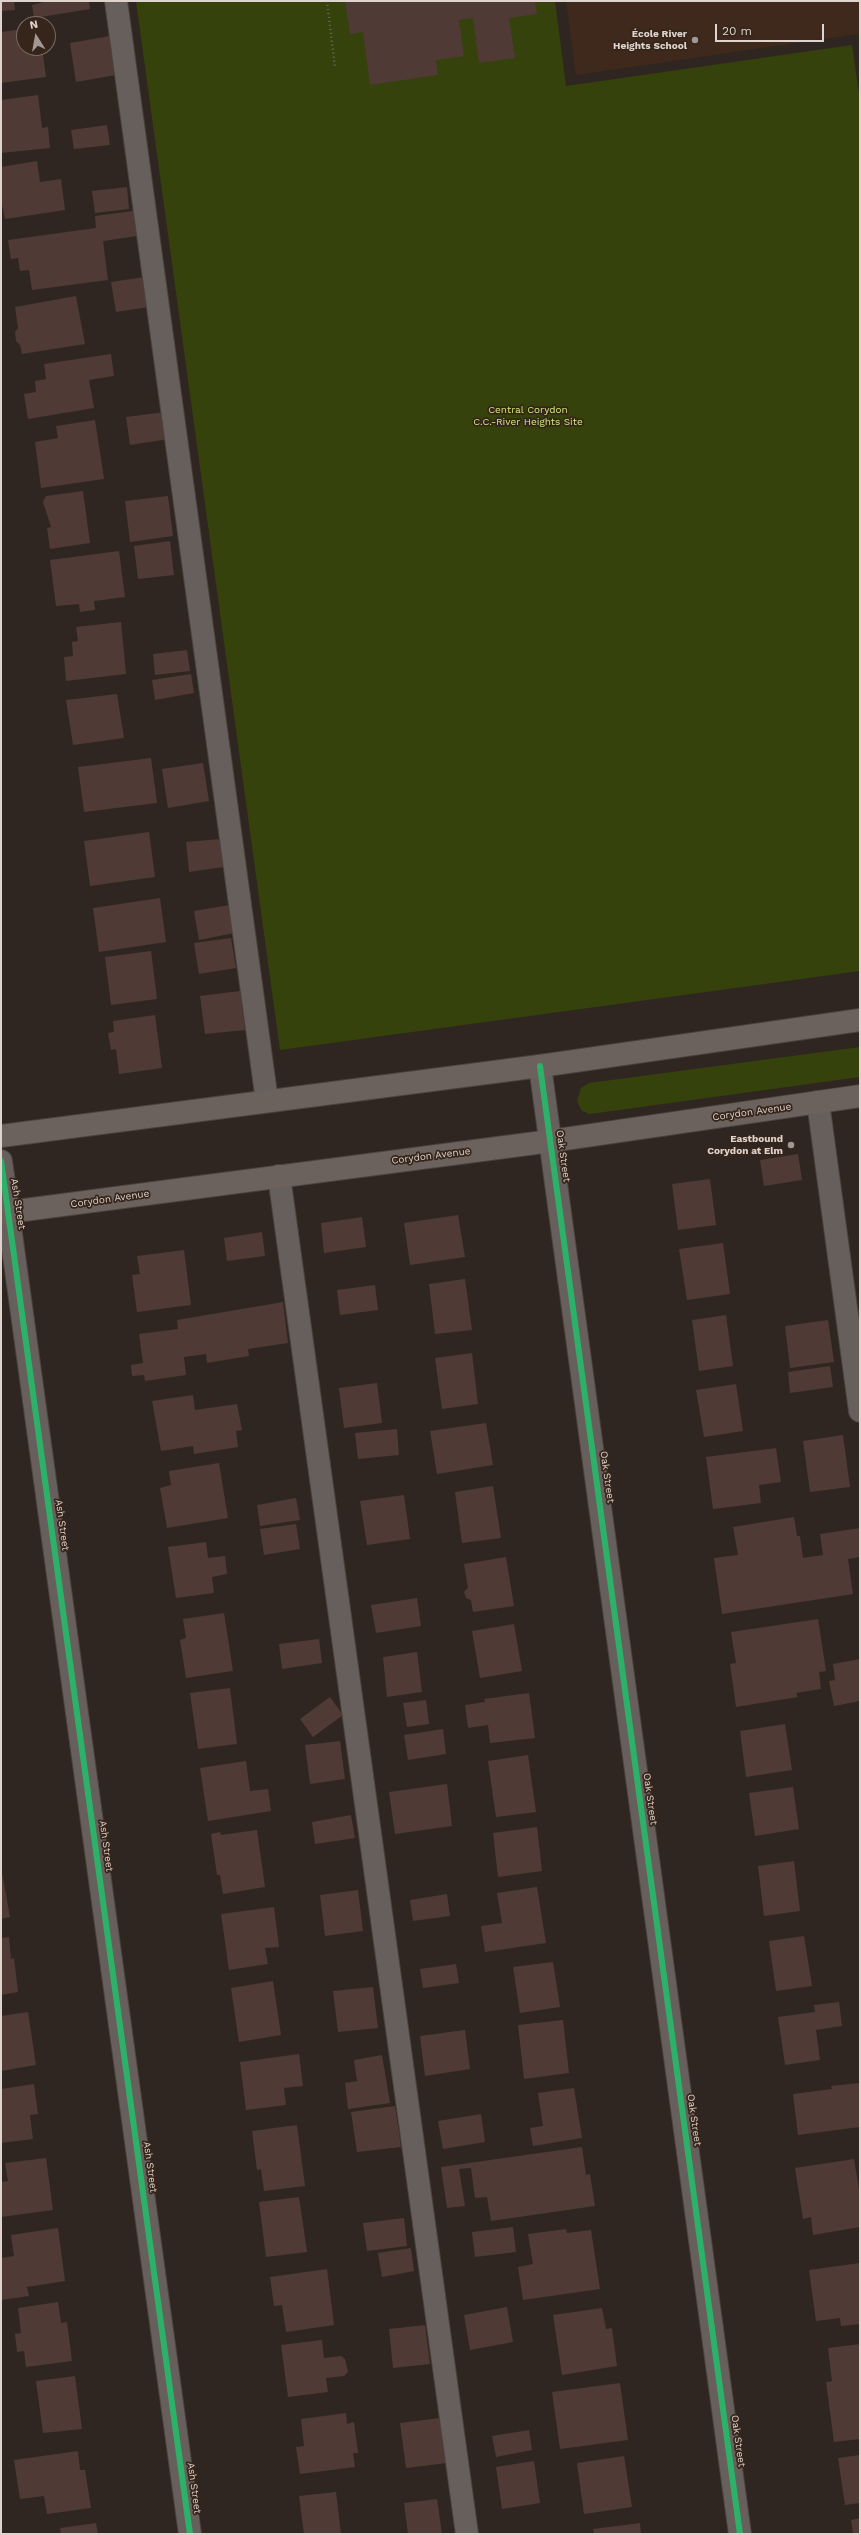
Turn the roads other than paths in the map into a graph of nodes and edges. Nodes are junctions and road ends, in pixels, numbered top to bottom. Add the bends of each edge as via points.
1 (116, 1) edge
2 (860, 1020) edge
3 (540, 1066) junction
4 (860, 1096) edge
5 (267, 1102) junction
6 (818, 1102) junction
7 (1, 1136) edge
8 (550, 1141) junction
9 (1, 1161) edge
10 (279, 1176) junction
11 (5, 1213) edge
12 (860, 1411) edge
13 (190, 2534) edge
14 (467, 2534) edge
15 (740, 2534) edge

1 - 5 street
2 - 3 main road
3 - 5 main road
3 - 8 street, Oak Street
4 - 6 main road, Corydon Avenue
5 - 7 main road
6 - 8 main road, Corydon Avenue
6 - 12 street
8 - 10 main road, Corydon Avenue
8 - 15 street, Oak Street
9 - 11 street, Ash Street
10 - 11 main road, Corydon Avenue
10 - 14 street
11 - 13 street, Ash Street

